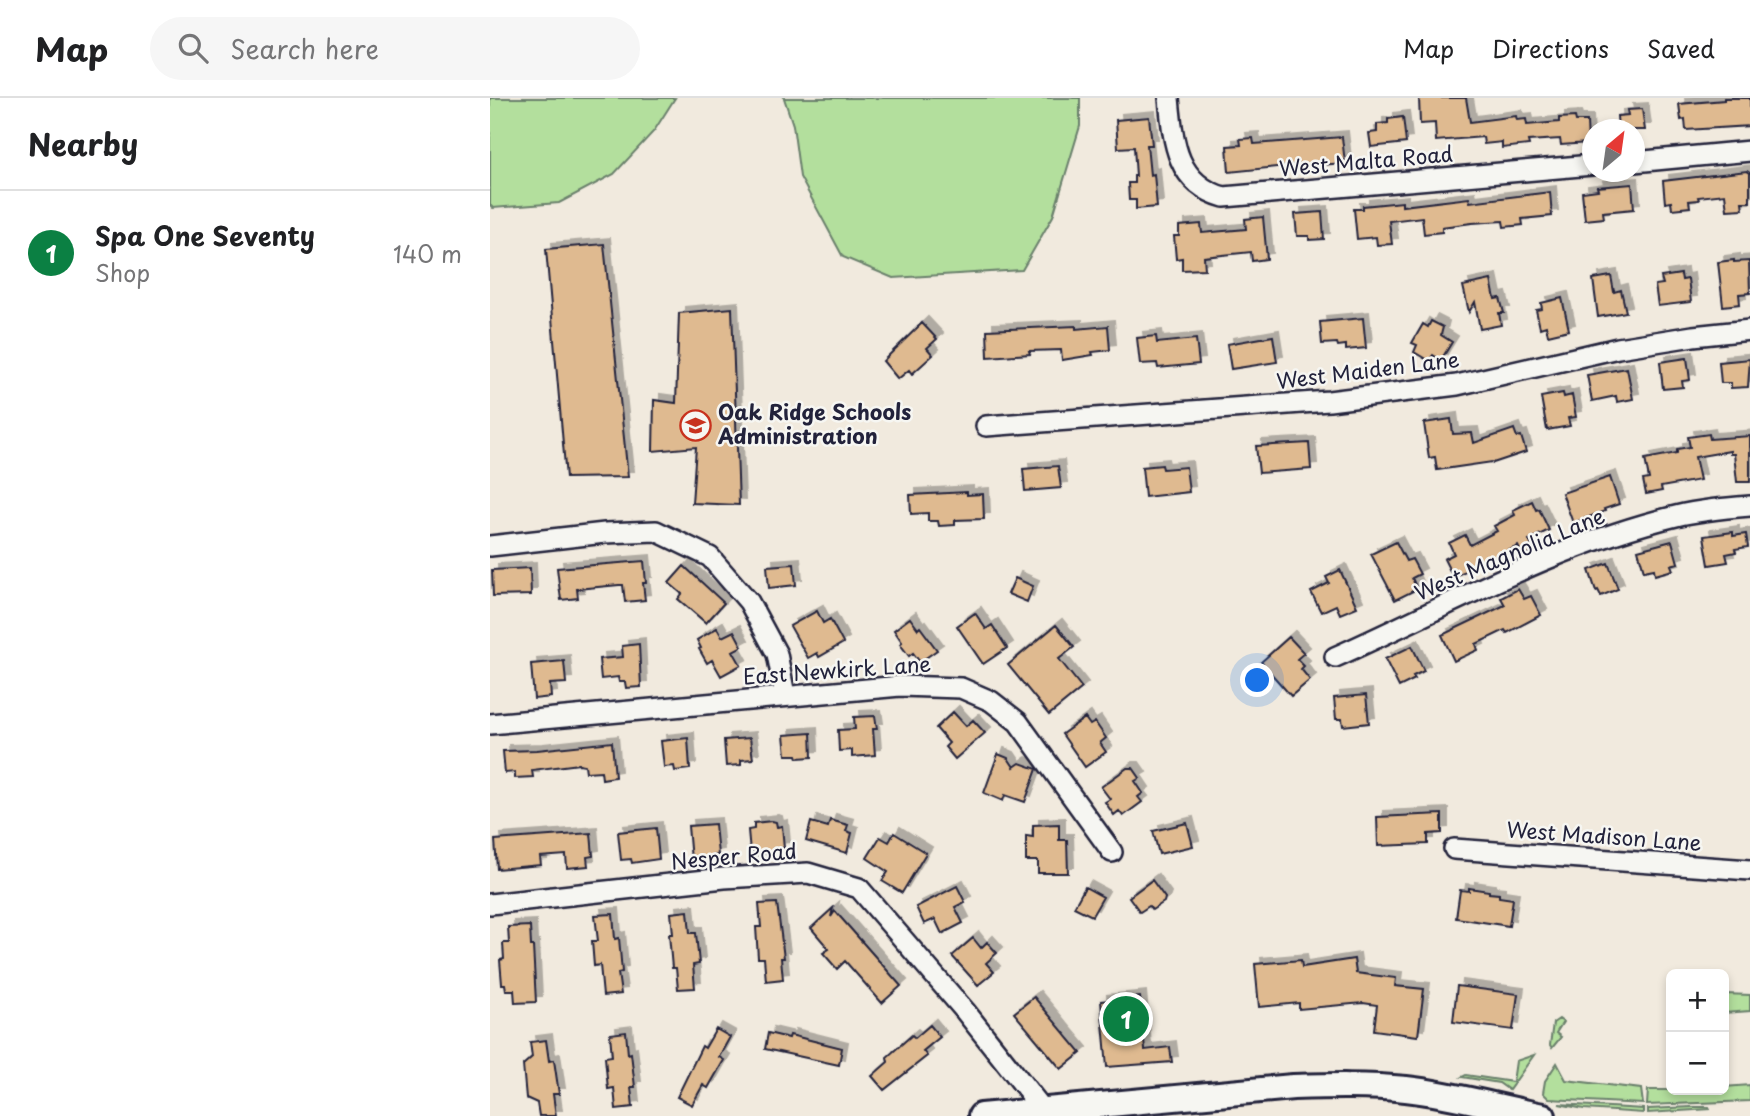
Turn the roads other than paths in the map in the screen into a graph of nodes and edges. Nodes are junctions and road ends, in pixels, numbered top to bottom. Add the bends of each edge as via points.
1 (1170, 98) edge
2 (1750, 151) edge
3 (1645, 161) edge
4 (1582, 166) edge
5 (1750, 330) edge
6 (986, 426) dead end
7 (1750, 506) edge
8 (490, 546) edge
9 (1335, 657) dead end
10 (785, 695) junction
11 (490, 724) edge
12 (1454, 849) dead end
13 (1112, 852) dead end
14 (1750, 870) edge
15 (490, 904) edge
16 (1185, 1107) edge
17 (1044, 1111) junction
18 (981, 1116) edge
19 (1543, 1116) edge

1 - 4 street, West Malta Road via 1174,140 1193,182 1230,198
2 - 3 street
5 - 6 street, West Maiden Lane via 1618,348 1443,387 1320,402
7 - 9 street, West Magnolia Lane via 1677,516 1611,535 1491,584
8 - 10 street via 656,531 710,557 749,601 777,654
10 - 11 street, East Newkirk Lane
10 - 13 street, East Newkirk Lane via 900,686 961,688 991,701 1018,722
12 - 14 street, West Madison Lane
15 - 17 street, Nesper Road via 808,873 859,888
16 - 17 street
16 - 19 street via 1340,1085 1449,1095
17 - 18 street

